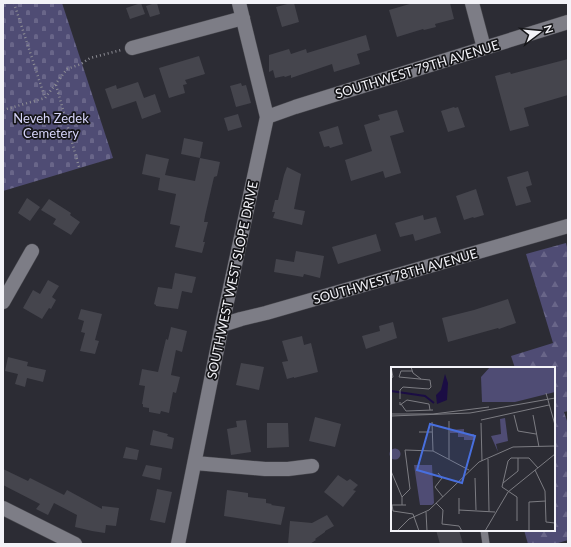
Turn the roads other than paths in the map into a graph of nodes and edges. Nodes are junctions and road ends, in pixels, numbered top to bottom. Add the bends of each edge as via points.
1 (239, 3) edge
2 (472, 3) edge
3 (242, 18) junction
4 (568, 22) edge
5 (132, 48) road end
6 (484, 48) junction
7 (267, 117) junction
8 (568, 226) edge
9 (32, 251) dead end
10 (3, 302) edge
11 (222, 325) junction
12 (195, 463) junction
13 (312, 466) dead end
14 (3, 508) edge
15 (484, 531) edge
16 (75, 544) edge
17 (178, 544) edge
18 (486, 544) edge

1 - 3 street, SOUTHWEST WEST SLOPE DRIVE
2 - 6 street
3 - 5 street
3 - 7 street, SOUTHWEST WEST SLOPE DRIVE
4 - 6 street, SOUTHWEST 79TH AVENUE
6 - 7 street, SOUTHWEST 79TH AVENUE
7 - 11 street, SOUTHWEST WEST SLOPE DRIVE
8 - 11 street, SOUTHWEST 78TH AVENUE
9 - 10 street
11 - 12 street, SOUTHWEST WEST SLOPE DRIVE
12 - 13 street via 265,469
12 - 17 street, SOUTHWEST WEST SLOPE DRIVE
14 - 16 street
15 - 18 lane

